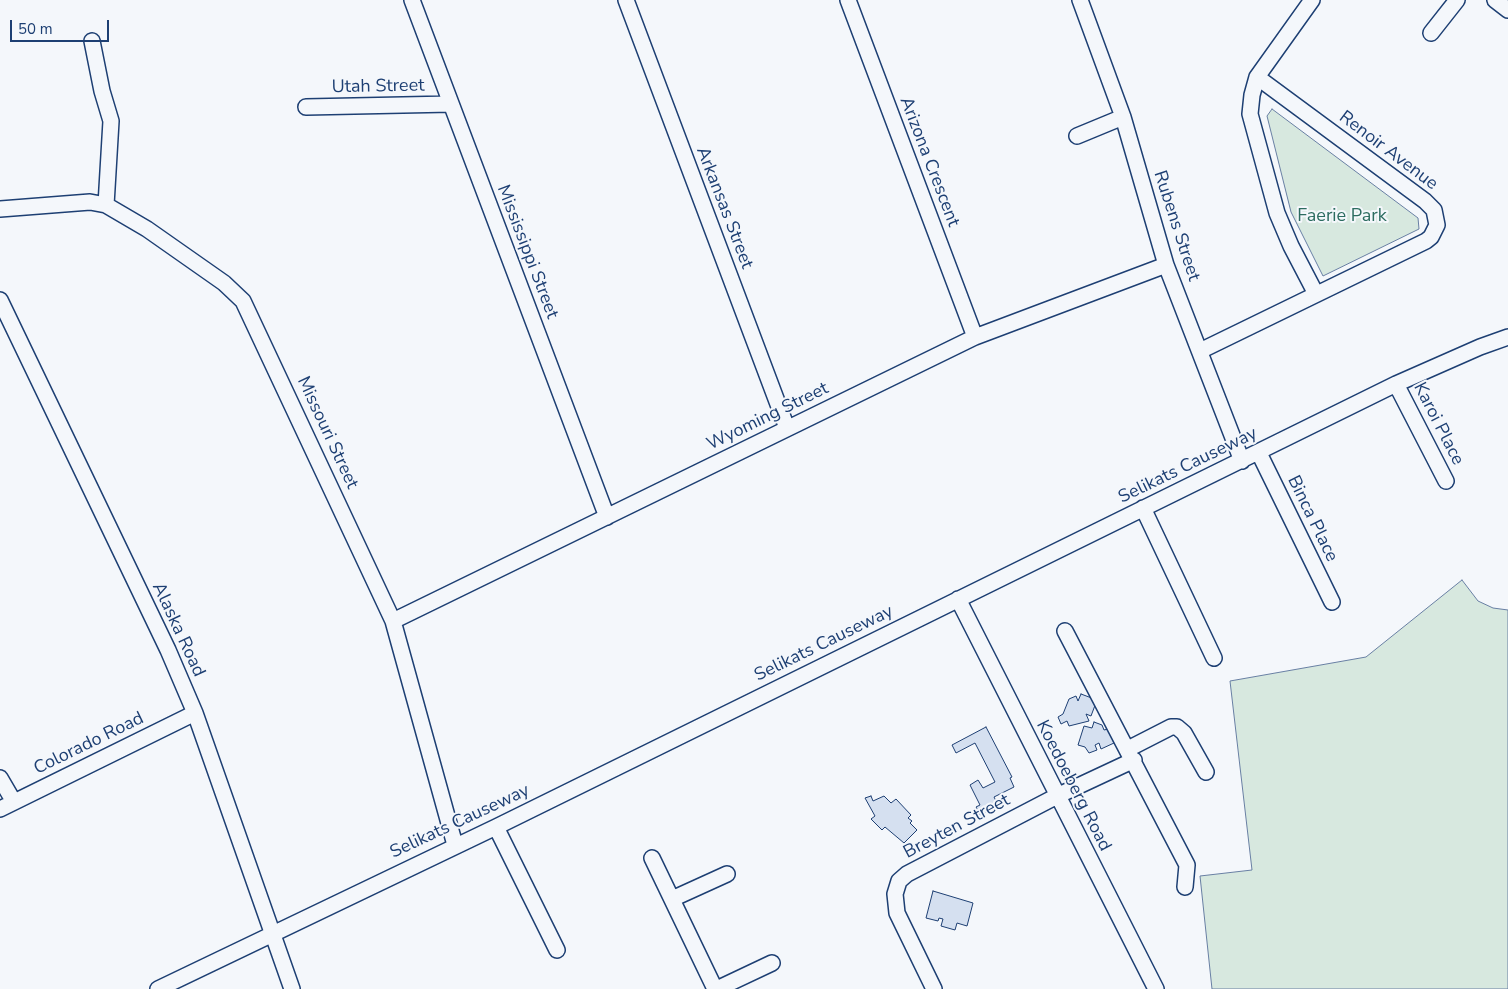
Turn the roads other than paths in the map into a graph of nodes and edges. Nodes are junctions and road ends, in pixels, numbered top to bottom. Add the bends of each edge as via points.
1 (412, 0) edge
2 (626, 0) edge
3 (848, 0) edge
4 (1080, 0) edge
5 (1312, 0) edge
6 (1457, 0) edge
7 (1495, 0) edge
8 (1508, 10) edge
9 (1431, 33) dead end
10 (92, 41) dead end
11 (1257, 77) junction
12 (451, 104) junction
13 (306, 107) dead end
14 (1123, 118) junction
15 (1077, 136) dead end
16 (106, 205) junction
17 (0, 209) edge
18 (1166, 265) junction
19 (1316, 294) junction
20 (0, 300) edge
21 (6, 331) edge
22 (975, 337) junction
23 (1508, 337) edge
24 (1200, 351) junction
25 (1396, 384) junction
26 (787, 428) junction
27 (1259, 453) junction
28 (1242, 461) junction
29 (1446, 481) dead end
30 (1143, 508) junction
31 (607, 517) junction
32 (958, 600) junction
33 (1332, 602) dead end
34 (393, 621) junction
35 (1064, 631) dead end
36 (1214, 658) dead end
37 (195, 713) junction
38 (1131, 754) junction
39 (1206, 772) dead end
40 (0, 778) edge
41 (1057, 796) junction
42 (14, 802) junction
43 (0, 809) edge
44 (496, 827) junction
45 (455, 845) junction
46 (652, 858) dead end
47 (726, 874) dead end
48 (1185, 887) dead end
49 (672, 899) junction
50 (273, 933) junction
51 (557, 950) dead end
52 (772, 963) dead end
53 (158, 989) edge
54 (292, 989) edge
55 (716, 989) edge
56 (934, 989) edge
57 (1156, 989) edge

1 - 12 street, Mississippi Street
2 - 26 street, Arkansas Street
3 - 22 street, Arizona Crescent
4 - 14 street, Rubens Street
5 - 11 street
6 - 9 street
7 - 8 street
10 - 16 street via 111,121
11 - 19 street via 1250,104 1252,125 1283,229
11 - 19 street, Renoir Avenue via 1411,189 1430,206 1437,218 1435,231 1426,241
12 - 13 street, Utah Street
12 - 31 street, Mississippi Street
14 - 15 street
14 - 18 street, Rubens Street
16 - 17 street, Missouri Street via 90,202
16 - 34 street, Missouri Street via 155,234 224,283 243,301
18 - 22 street, Wyoming Street
18 - 24 street, Rubens Street
19 - 24 street, Renoir Avenue
20 - 21 street, Alaska Road
21 - 37 street, Alaska Road via 168,650
22 - 26 street, Wyoming Street
23 - 25 street, Selikats Causeway
24 - 28 street, Rubens Street
25 - 27 street, Selikats Causeway
25 - 29 street, Karoi Place
26 - 31 street, Wyoming Street
27 - 28 street, Selikats Causeway
27 - 33 street, Binca Place
28 - 30 street, Selikats Causeway
30 - 32 street, Selikats Causeway
30 - 36 street
31 - 34 street, Wyoming Street
32 - 41 street, Koedoeberg Road
32 - 44 street, Selikats Causeway
34 - 45 street, Missouri Street
35 - 38 street
37 - 42 street, Colorado Road
37 - 50 street, Alaska Road
38 - 39 street via 1171,727 1178,727
38 - 41 street
38 - 48 street via 1187,864
40 - 42 street
41 - 56 street, Breyten Street via 899,881 895,894 897,913
41 - 57 street, Koedoeberg Road
42 - 43 street, Colorado Road
44 - 45 street, Selikats Causeway
44 - 51 street
45 - 50 street, Selikats Causeway
46 - 49 street
47 - 49 street
49 - 55 street
50 - 53 street, Selikats Causeway
50 - 54 street, Alaska Road
52 - 55 street

